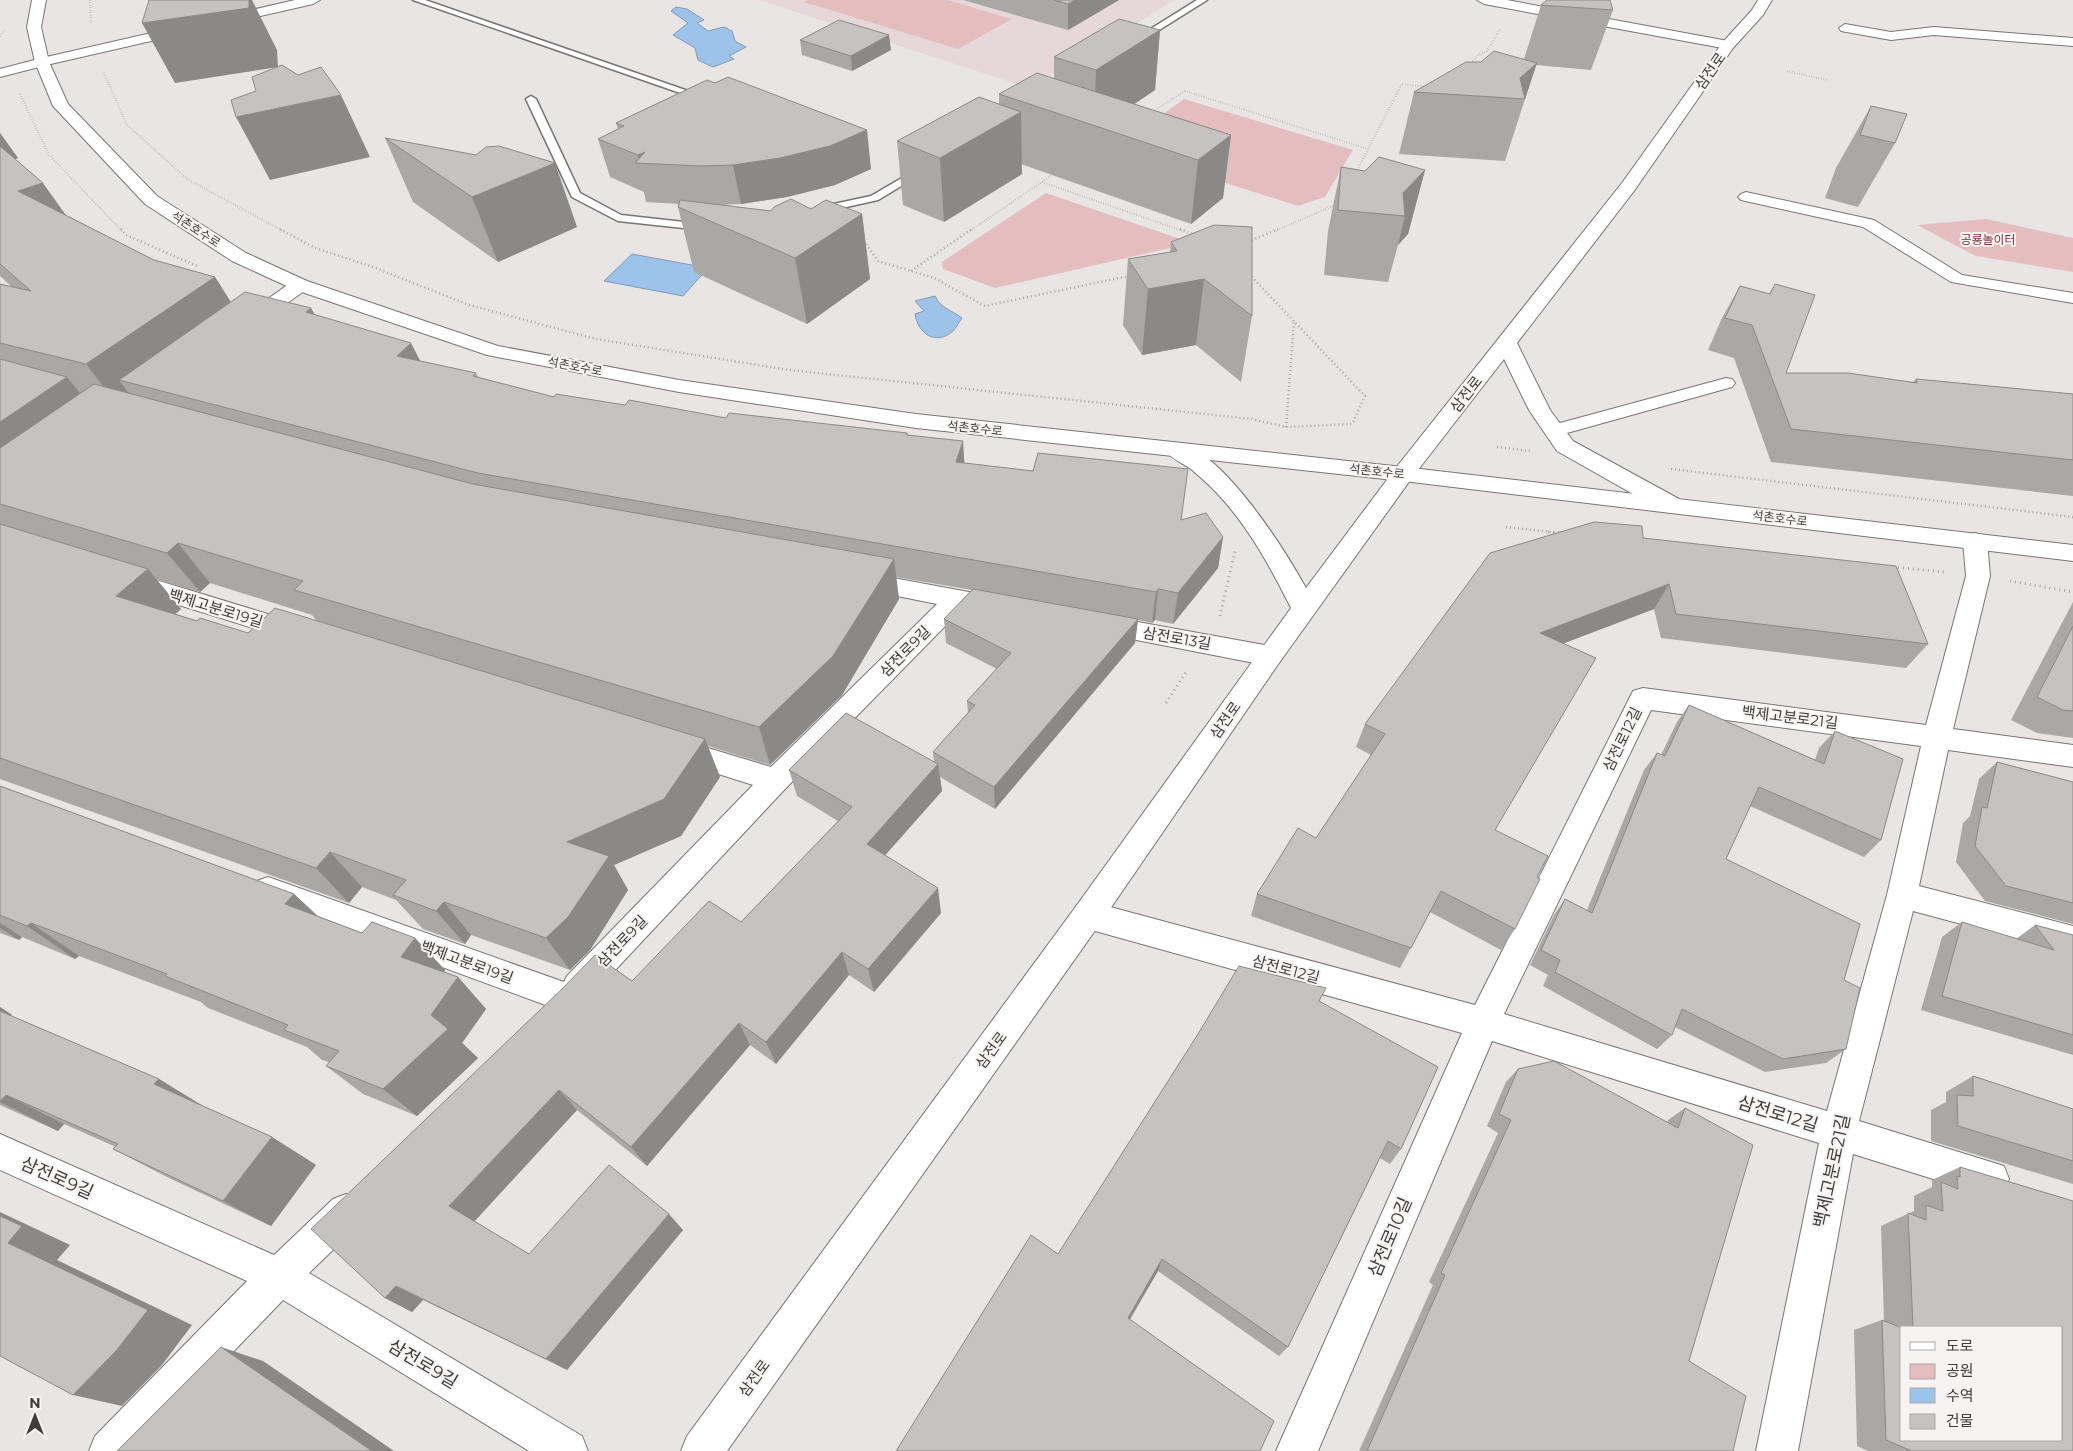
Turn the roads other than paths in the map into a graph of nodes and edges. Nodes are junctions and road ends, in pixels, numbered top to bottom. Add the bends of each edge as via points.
1 (39, 0) edge
2 (313, 0) edge
3 (417, 0) edge
4 (1203, 0) edge
5 (1484, 0) edge
6 (1765, 0) edge
7 (1845, 28) dead end
8 (2073, 42) edge
9 (1728, 45) junction
10 (1127, 46) edge
11 (42, 62) junction
12 (0, 73) edge
13 (688, 93) edge
14 (531, 99) dead end
15 (925, 167) edge
16 (1746, 197) dead end
17 (813, 211) edge
18 (711, 224) edge
19 (300, 284) junction
20 (2073, 298) edge
21 (230, 335) edge
22 (1506, 342) junction
23 (1726, 383) dead end
24 (1567, 427) dead end
25 (1175, 449) junction
26 (1403, 474) junction
27 (1670, 505) junction
28 (1975, 541) junction
29 (2073, 553) edge
30 (114, 576) edge
31 (840, 577) edge
32 (957, 599) junction
33 (1304, 609) junction
34 (1024, 611) edge
35 (1081, 621) edge
36 (322, 640) edge
37 (1270, 656) junction
38 (1643, 698) joint
39 (1937, 736) junction
40 (653, 742) edge
41 (2073, 756) edge
42 (776, 780) junction
43 (242, 880) edge
44 (1902, 895) junction
45 (1088, 915) junction
46 (2073, 940) edge
47 (557, 1008) joint
48 (1483, 1023) junction
49 (1839, 1132) junction
50 (0, 1152) edge
51 (2017, 1187) edge
52 (364, 1195) edge
53 (279, 1276) junction
54 (110, 1451) edge
55 (567, 1451) edge
56 (702, 1451) edge
57 (1297, 1451) edge
58 (1777, 1451) edge

1 - 11 street, 석촌호수로 via 34,27
2 - 11 street via 244,12
3 - 13 lane
4 - 10 lane
5 - 9 street
6 - 9 street, 삼전로
7 - 8 street via 1891,36 1934,31
9 - 22 street, 삼전로 via 1628,187
11 - 12 street
11 - 19 street, 석촌호수로 via 61,106 151,200 239,257
14 - 18 lane via 576,195 618,218 692,226
15 - 17 lane via 874,198
16 - 20 street via 1868,223 1957,279
19 - 21 street
19 - 25 street, 석촌호수로 via 494,351 679,386 916,422
22 - 26 street, 삼전로
22 - 27 street via 1538,405 1565,446
23 - 24 street
25 - 26 street, 석촌호수로
25 - 33 street via 1206,470 1249,515 1281,563
26 - 27 street, 석촌호수로
26 - 33 street, 삼전로
27 - 28 street, 석촌호수로
28 - 29 street, 석촌호수로
28 - 39 street, 백제고분로21길 via 1978,576
30 - 36 street, 백제고분로19길
31 - 32 street
32 - 34 street
32 - 42 street, 삼전로9길
33 - 37 street, 삼전로
35 - 37 street, 삼전로13길
37 - 45 street, 삼전로
38 - 39 street, 백제고분로21길
38 - 48 street, 삼전로12길
39 - 41 street, 백제고분로21길
39 - 44 street, 백제고분로21길
40 - 42 street
42 - 47 street, 삼전로9길
43 - 47 street, 백제고분로19길
44 - 46 street
44 - 49 street, 백제고분로21길
45 - 48 street, 삼전로12길
45 - 56 street, 삼전로
48 - 49 street, 삼전로12길
48 - 57 street, 삼전로10길
49 - 51 street, 삼전로12길
49 - 58 street, 백제고분로21길
50 - 53 street, 삼전로9길
52 - 53 street
53 - 54 street
53 - 55 street, 삼전로9길

